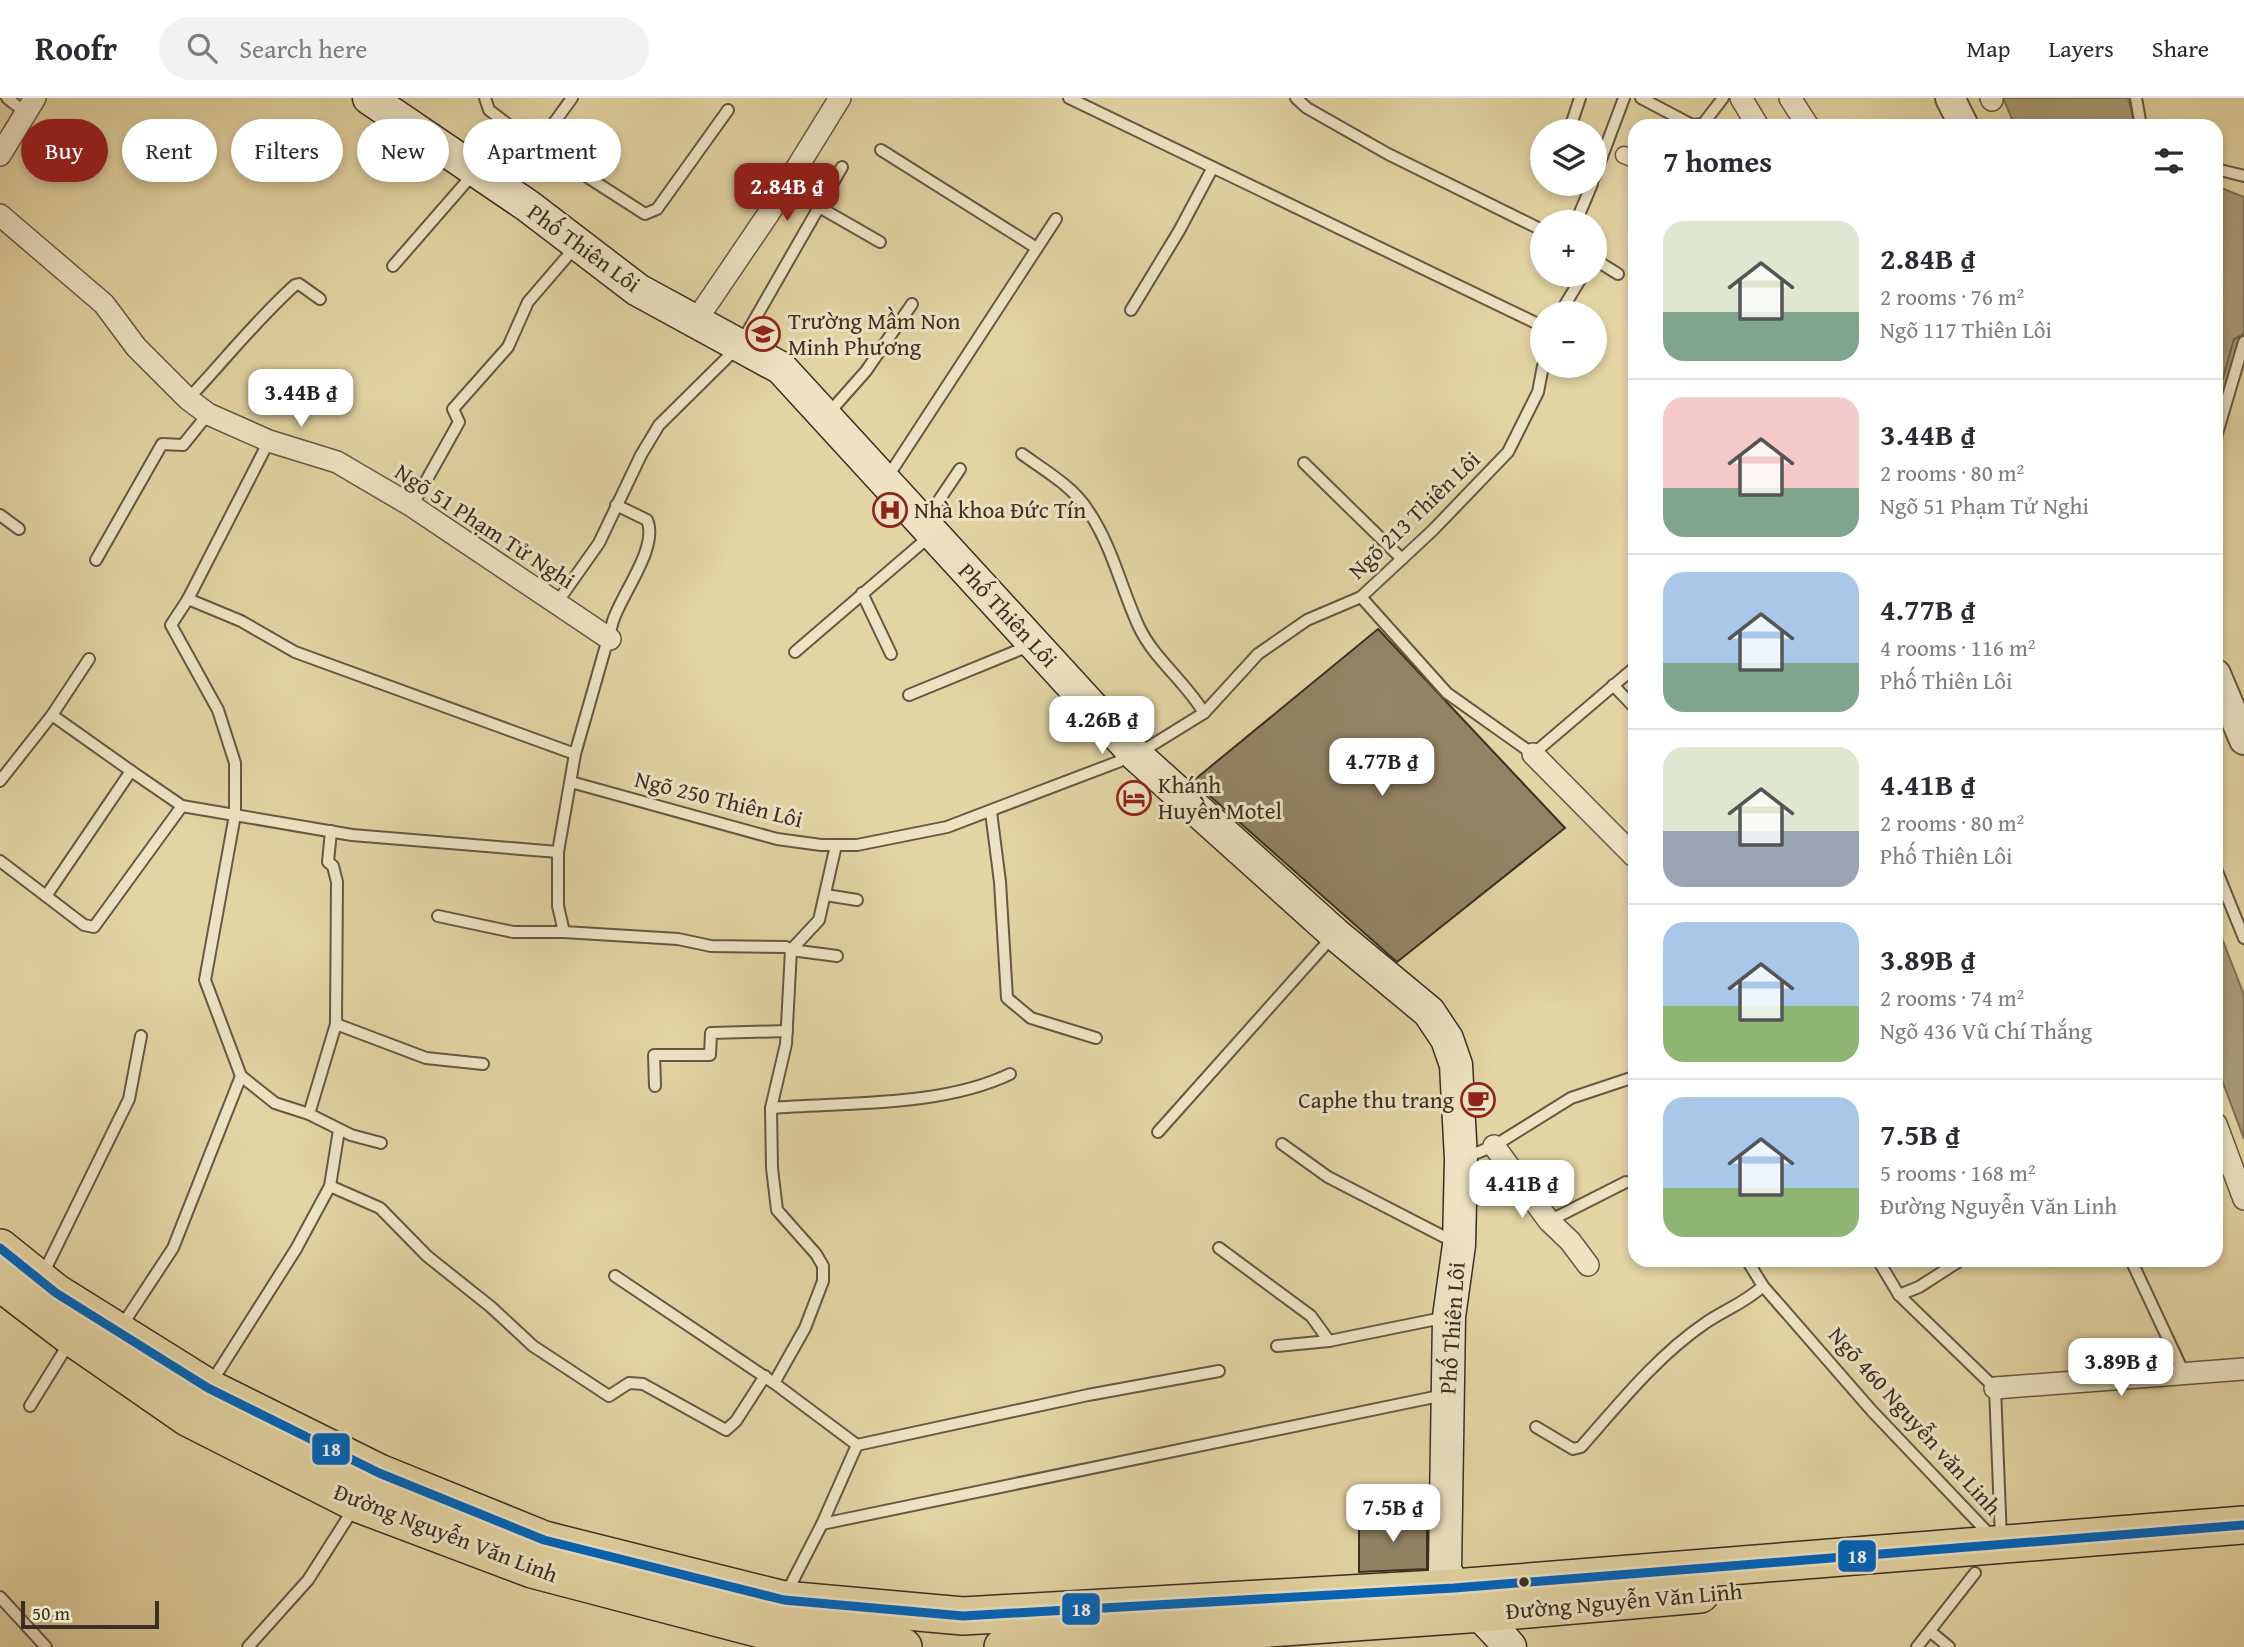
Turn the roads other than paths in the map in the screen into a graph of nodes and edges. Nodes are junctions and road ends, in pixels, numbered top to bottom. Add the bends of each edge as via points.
1 (7, 98) edge
2 (369, 98) edge
3 (485, 98) edge
4 (572, 98) edge
5 (839, 98) edge
6 (1296, 98) edge
7 (1580, 98) edge
8 (1624, 98) edge
9 (1641, 98) edge
10 (1723, 98) edge
11 (1741, 98) edge
12 (1790, 98) edge
13 (1950, 98) edge
14 (2136, 98) edge
15 (1073, 99) edge
16 (30, 105) edge
17 (728, 110) dead end
18 (502, 119) edge
19 (557, 119) edge
20 (1573, 119) edge
21 (1681, 119) edge
22 (1707, 119) edge
23 (1752, 119) edge
24 (1804, 119) edge
25 (1960, 119) edge
26 (2140, 119) edge
27 (1607, 143) edge
28 (881, 150) dead end
29 (0, 155) edge
30 (463, 161) edge
31 (842, 167) dead end
32 (1212, 169) junction
33 (2223, 171) edge
34 (2244, 176) edge
35 (466, 182) edge
36 (493, 182) edge
37 (594, 182) edge
38 (819, 207) junction
39 (0, 215) edge
40 (1056, 219) dead end
41 (1530, 224) edge
42 (880, 242) dead end
43 (578, 244) junction
44 (1035, 247) junction
45 (393, 267) dead end
46 (1607, 267) edge
47 (1618, 274) dead end
48 (320, 299) dead end
49 (912, 304) dead end
50 (1131, 310) dead end
51 (697, 319) junction
52 (1530, 320) edge
53 (2244, 342) edge
54 (740, 345) junction
55 (1541, 378) edge
56 (188, 399) junction
57 (208, 414) junction
58 (2223, 414) edge
59 (825, 417) junction
60 (269, 442) junction
61 (1022, 454) dead end
62 (1304, 463) dead end
63 (960, 470) dead end
64 (884, 482) junction
65 (616, 505) junction
66 (412, 506) junction
67 (0, 515) edge
68 (19, 529) dead end
69 (928, 529) junction
70 (1402, 559) junction
71 (96, 560) dead end
72 (862, 593) junction
73 (1361, 597) junction
74 (188, 599) junction
75 (556, 604) junction
76 (610, 639) junction
77 (1034, 643) junction
78 (795, 652) dead end
79 (891, 654) dead end
80 (89, 659) dead end
81 (1628, 673) edge
82 (1613, 685) junction
83 (2223, 690) edge
84 (909, 695) dead end
85 (1628, 700) edge
86 (1204, 713) junction
87 (52, 715) junction
88 (2244, 740) edge
89 (575, 754) junction
90 (1533, 754) junction
91 (1136, 755) junction
92 (131, 771) junction
93 (0, 781) edge
94 (571, 782) junction
95 (182, 806) junction
96 (991, 812) junction
97 (235, 815) junction
98 (331, 831) junction
99 (836, 845) junction
100 (1628, 850) edge
101 (558, 852) junction
102 (0, 861) edge
103 (2223, 886) edge
104 (826, 895) junction
105 (46, 896) junction
106 (857, 900) dead end
107 (439, 916) dead end
108 (564, 932) junction
109 (1335, 934) junction
110 (2244, 938) edge
111 (791, 950) junction
112 (837, 956) dead end
113 (336, 1024) junction
114 (787, 1031) junction
115 (141, 1036) dead end
116 (1096, 1038) dead end
117 (483, 1064) dead end
118 (1010, 1074) dead end
119 (241, 1076) junction
120 (1628, 1079) edge
121 (654, 1086) dead end
122 (771, 1108) junction
123 (309, 1114) junction
124 (339, 1130) junction
125 (1158, 1132) dead end
126 (381, 1143) dead end
127 (1282, 1144) dead end
128 (1494, 1146) junction
129 (2223, 1156) edge
130 (1461, 1159) junction
131 (1626, 1182) dead end
132 (330, 1186) junction
133 (2244, 1199) edge
134 (1549, 1222) junction
135 (1459, 1245) junction
136 (0, 1248) edge
137 (1219, 1248) dead end
138 (1588, 1265) dead end
139 (1751, 1267) edge
140 (1882, 1267) edge
141 (1950, 1267) edge
142 (2134, 1267) edge
143 (615, 1276) dead end
144 (40, 1280) junction
145 (0, 1282) edge
146 (1763, 1286) junction
147 (1899, 1295) junction
148 (1450, 1317) junction
149 (117, 1333) junction
150 (72, 1337) junction
151 (1329, 1341) junction
152 (1277, 1346) dead end
153 (2244, 1369) edge
154 (1219, 1371) dead end
155 (2183, 1371) junction
156 (769, 1379) junction
157 (208, 1388) junction
158 (1995, 1388) junction
159 (1447, 1394) junction
160 (30, 1406) dead end
161 (1536, 1427) dead end
162 (857, 1445) junction
163 (357, 1503) junction
164 (822, 1524) junction
165 (2244, 1525) edge
166 (2001, 1545) junction
167 (2244, 1549) edge
168 (1975, 1573) junction
169 (1454, 1588) junction
170 (0, 1597) edge
171 (784, 1600) junction
172 (1482, 1630) edge
173 (1930, 1632) junction
174 (1161, 1641) edge
175 (46, 1647) edge
176 (248, 1647) edge
177 (903, 1647) edge
178 (1003, 1647) edge
179 (1510, 1647) edge
180 (1917, 1647) edge
181 (1949, 1647) edge

1 - 16 lane
2 - 30 main road, Phố Thiên Lôi
3 - 18 lane via 489,110
4 - 19 lane
5 - 51 street via 769,214
6 - 41 lane via 1388,154
7 - 20 lane
8 - 27 lane
9 - 21 lane
10 - 22 lane
11 - 23 street
12 - 24 street
13 - 25 street
14 - 26 lane
15 - 32 lane
16 - 29 street
17 - 37 lane via 652,214 638,211
28 - 44 lane
31 - 38 lane
32 - 50 lane
32 - 52 lane
33 - 34 lane
35 - 45 lane
36 - 43 main road, Phố Thiên Lôi
38 - 42 lane
38 - 54 lane
39 - 56 street, Ngõ 51 Phạm Tử Nghi via 104,304 136,348
40 - 44 lane
43 - 51 main road, Phố Thiên Lôi via 638,290
43 - 66 lane via 528,302 508,347 453,409 459,422
44 - 64 lane
46 - 47 lane
48 - 56 lane via 295,285 263,313
49 - 59 lane via 866,371
51 - 54 main road, Phố Thiên Lôi
53 - 58 lane
54 - 59 main road, Phố Thiên Lôi via 780,368
54 - 65 lane via 659,425
55 - 70 lane, Ngõ 213 Thiên Lôi via 1508,452
56 - 57 street, Ngõ 51 Phạm Tử Nghi
57 - 60 street, Ngõ 51 Phạm Tử Nghi
57 - 71 lane via 183,445 162,444
59 - 64 main road, Phố Thiên Lôi
60 - 66 street, Ngõ 51 Phạm Tử Nghi via 337,462
60 - 74 lane
61 - 86 lane via 1065,485 1087,508 1140,628
62 - 70 lane
63 - 69 lane
64 - 69 main road, Phố Thiên Lôi
65 - 75 lane via 599,543
65 - 76 lane via 647,520 652,530 637,571 619,601
66 - 75 street, Ngõ 51 Phạm Tử Nghi
67 - 68 lane
69 - 72 lane
69 - 77 main road, Phố Thiên Lôi
70 - 73 lane, Ngõ 213 Thiên Lôi
72 - 78 lane
72 - 79 lane
73 - 86 lane, Ngõ 213 Thiên Lôi via 1307,620 1258,654
73 - 90 lane via 1447,693
74 - 89 lane via 241,621 295,652
74 - 97 lane via 171,625 218,710 235,763
75 - 76 street, Ngõ 51 Phạm Tử Nghi
76 - 89 lane
77 - 84 lane
77 - 91 main road, Phố Thiên Lôi
80 - 87 lane
81 - 82 lane
82 - 85 lane
82 - 90 lane
83 - 88 street
86 - 91 lane, Ngõ 213 Thiên Lôi
87 - 92 lane
87 - 93 lane
89 - 94 lane
90 - 100 street
91 - 96 lane, Ngõ 250 Thiên Lôi
91 - 109 main road, Phố Thiên Lôi
92 - 95 lane
92 - 105 lane
94 - 99 lane, Ngõ 250 Thiên Lôi via 730,828
94 - 101 lane
95 - 97 lane
95 - 105 lane via 94,927 84,925
96 - 99 lane, Ngõ 250 Thiên Lôi via 947,827
96 - 116 lane via 1007,998 1031,1018
97 - 98 lane
97 - 119 lane via 205,980
98 - 101 lane
98 - 113 lane via 328,862 337,882
99 - 104 lane
101 - 108 lane via 558,906
102 - 105 lane
103 - 110 lane
104 - 106 lane
104 - 111 lane via 819,920
107 - 108 lane via 513,932
108 - 111 lane
109 - 125 lane
109 - 130 main road, Phố Thiên Lôi via 1430,1012 1447,1039 1456,1065
111 - 112 lane
111 - 114 lane
113 - 117 lane via 426,1058
113 - 123 lane
114 - 121 lane via 711,1033 710,1055 654,1055
114 - 122 lane
115 - 144 lane via 129,1098
118 - 122 lane via 937,1096
119 - 123 lane via 275,1103
119 - 149 lane via 173,1248
120 - 128 lane via 1571,1098
122 - 156 lane via 777,1210 816,1254 823,1281 805,1328
123 - 124 lane
124 - 126 lane
124 - 132 lane
127 - 135 lane via 1328,1177
128 - 130 lane
128 - 134 street
129 - 133 street
130 - 135 main road, Phố Thiên Lôi
131 - 134 lane
132 - 156 lane via 380,1209 533,1346 609,1396 629,1382 643,1384 726,1430
132 - 157 lane
134 - 138 street
135 - 148 main road, Phố Thiên Lôi
136 - 144 highway, Đường Nguyễn Văn Linh
137 - 151 lane via 1311,1316
139 - 146 lane, Ngõ 460 Nguyễn văn Linh
140 - 147 lane
141 - 147 lane
142 - 155 lane
143 - 156 lane
144 - 149 highway, Đường Nguyễn Văn Linh
145 - 150 highway, Đường Nguyễn Văn Linh
146 - 161 lane via 1747,1301 1703,1324 1643,1376 1581,1447 1573,1449
146 - 166 lane, Ngõ 460 Nguyễn văn Linh via 1881,1421
147 - 158 lane
148 - 151 lane
148 - 159 main road, Phố Thiên Lôi
149 - 157 highway, Đường Nguyễn Văn Linh
150 - 160 lane
150 - 163 highway, Đường Nguyễn Văn Linh via 190,1418
151 - 152 lane
153 - 155 street
154 - 162 lane
155 - 158 street
156 - 162 lane
157 - 171 highway, Đường Nguyễn Văn Linh via 379,1473 544,1540
158 - 166 lane
159 - 164 lane
159 - 169 main road, Phố Thiên Lôi via 1445,1570
162 - 164 lane
163 - 176 lane via 309,1580
163 - 177 highway, Đường Nguyễn Văn Linh via 532,1569 761,1634
164 - 171 lane
165 - 166 highway, Đường Nguyễn Văn Linh
166 - 169 highway, Đường Nguyễn Văn Linh
167 - 168 highway, Đường Nguyễn Văn Linh
168 - 172 highway, Đường Nguyễn Văn Linh
168 - 173 lane
169 - 171 highway, Đường Nguyễn Văn Linh via 963,1616
169 - 172 main road
170 - 175 lane
172 - 174 highway, Đường Nguyễn Văn Linh
172 - 179 main road
173 - 180 lane
173 - 181 lane
174 - 178 highway, Đường Nguyễn Văn Linh

